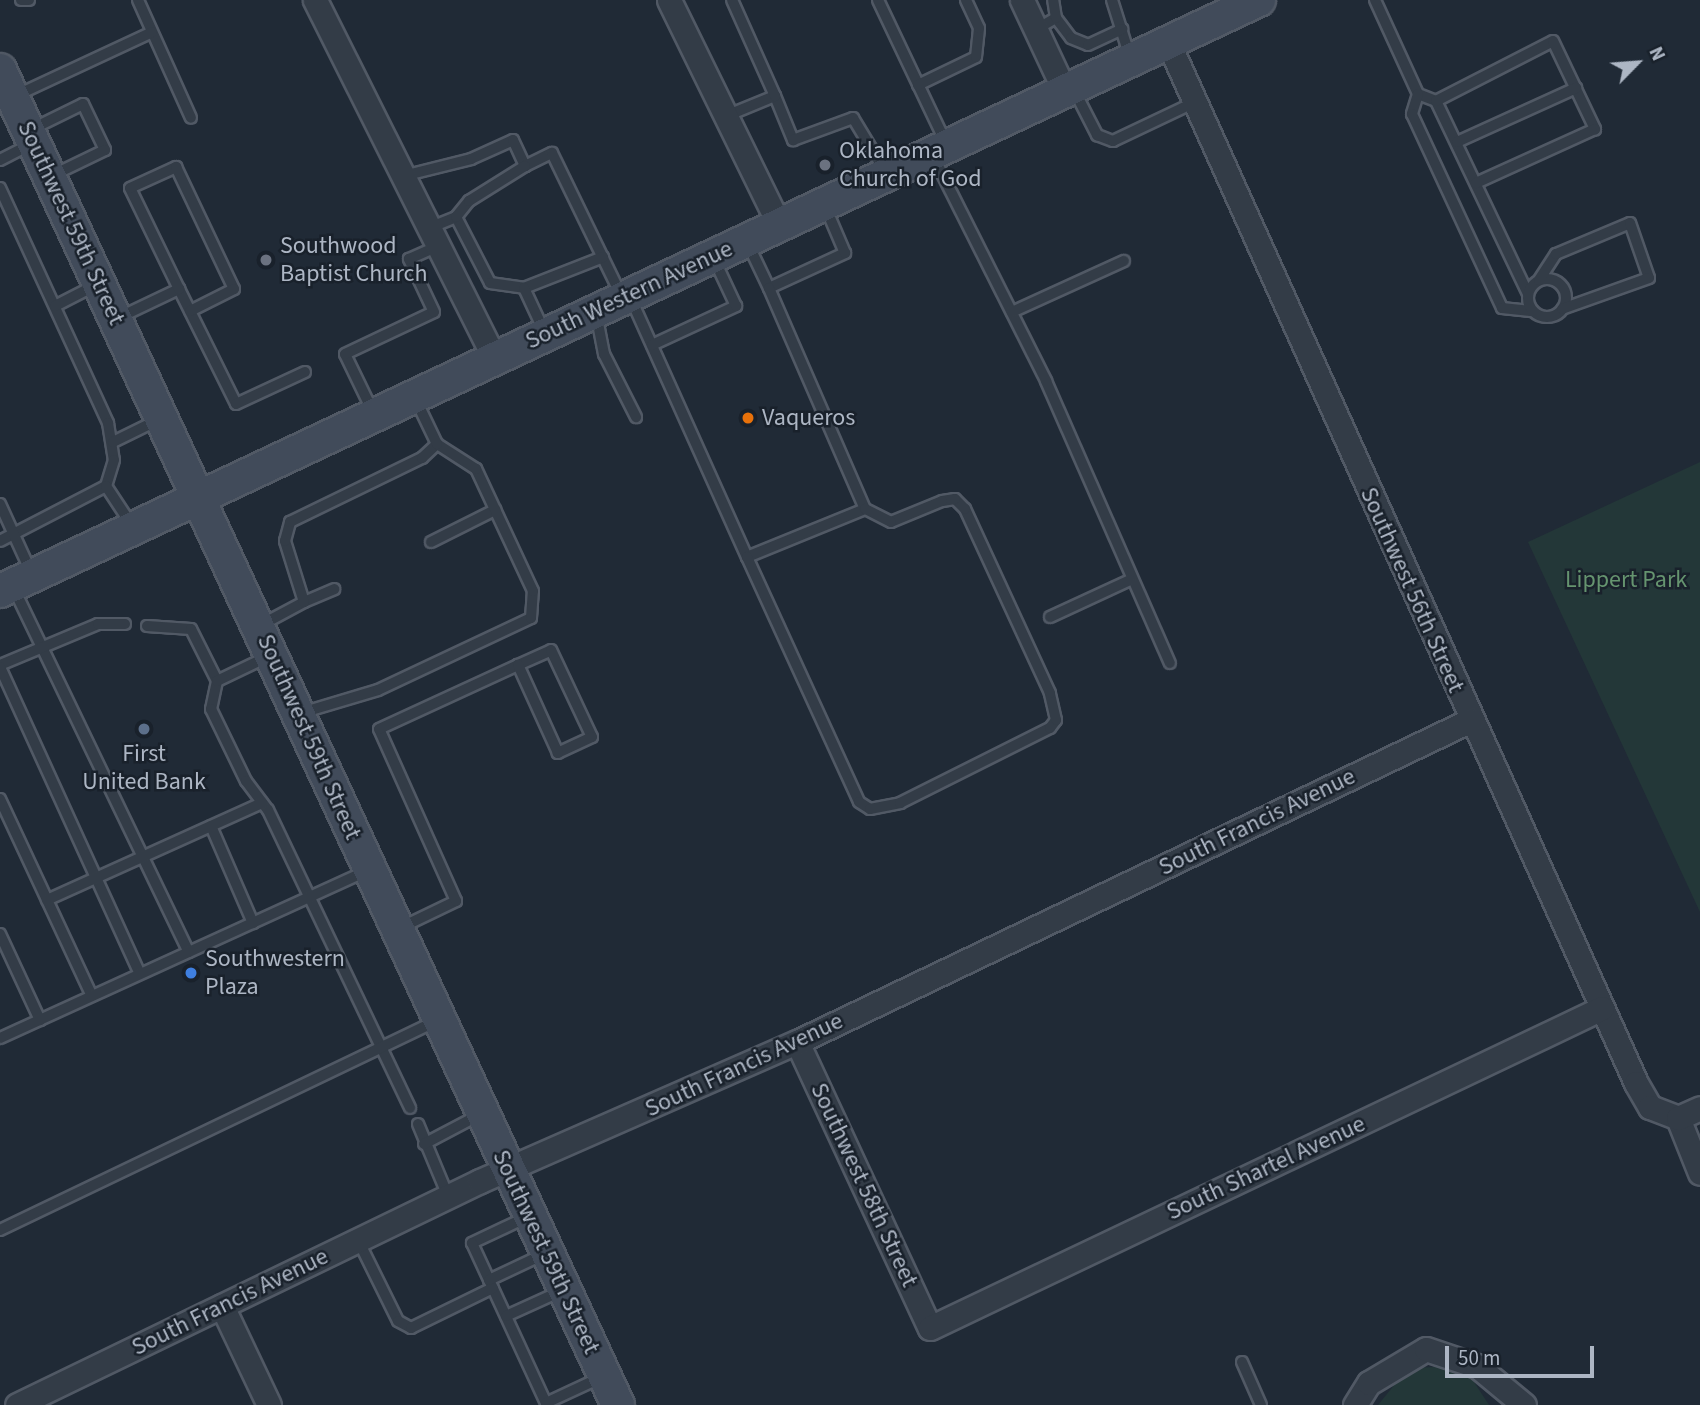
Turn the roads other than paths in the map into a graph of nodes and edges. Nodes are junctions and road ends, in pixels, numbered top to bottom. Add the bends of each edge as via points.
1 (21, 0) edge
2 (29, 0) edge
3 (138, 0) edge
4 (315, 0) edge
5 (669, 0) edge
6 (732, 0) edge
7 (878, 0) edge
8 (966, 0) edge
9 (1022, 0) edge
10 (1053, 0) edge
11 (1112, 0) edge
12 (1259, 0) edge
13 (1375, 0) edge
14 (1056, 18) junction
15 (1122, 29) junction
16 (1035, 30) junction
17 (152, 32) junction
18 (1168, 42) junction
19 (1131, 60) junction
20 (6, 84) edge
21 (918, 85) junction
22 (1576, 88) junction
23 (1068, 90) junction
24 (1418, 94) junction
25 (775, 96) junction
26 (1436, 101) junction
27 (1195, 102) junction
28 (726, 116) junction
29 (191, 118) dead end
30 (32, 137) junction
31 (1457, 142) junction
32 (940, 150) junction
33 (0, 160) edge
34 (525, 166) junction
35 (887, 174) junction
36 (403, 176) junction
37 (50, 177) junction
38 (1476, 183) junction
39 (0, 188) edge
40 (824, 204) junction
41 (456, 217) junction
42 (779, 225) junction
43 (433, 237) junction
44 (746, 240) junction
45 (713, 256) junction
46 (603, 257) junction
47 (1124, 261) dead end
48 (1539, 280) junction
49 (99, 283) junction
50 (524, 288) junction
51 (769, 288) junction
52 (179, 289) junction
53 (1528, 294) junction
54 (616, 301) junction
55 (55, 306) junction
56 (1562, 309) junction
57 (190, 311) junction
58 (1533, 312) junction
59 (1012, 313) junction
60 (116, 320) junction
61 (546, 334) junction
62 (652, 345) junction
63 (494, 358) junction
64 (305, 372) dead end
65 (414, 395) junction
66 (373, 414) junction
67 (636, 417) dead end
68 (162, 418) junction
69 (113, 442) junction
70 (437, 443) junction
71 (106, 486) junction
72 (199, 496) junction
73 (0, 504) edge
74 (865, 509) junction
75 (495, 510) junction
76 (133, 528) junction
77 (14, 535) junction
78 (0, 541) edge
79 (431, 541) dead end
80 (747, 557) junction
81 (1130, 580) junction
82 (15, 583) edge
83 (334, 589) dead end
84 (304, 602) junction
85 (1050, 617) dead end
86 (125, 624) dead end
87 (260, 625) junction
88 (147, 626) dead end
89 (41, 646) junction
90 (273, 654) junction
91 (1170, 663) dead end
92 (517, 665) junction
93 (0, 666) edge
94 (217, 681) junction
95 (300, 713) junction
96 (1471, 720) junction
97 (0, 799) edge
98 (262, 803) junction
99 (211, 826) junction
100 (145, 856) junction
101 (368, 870) junction
102 (97, 878) junction
103 (311, 897) junction
104 (47, 900) junction
105 (253, 923) junction
106 (396, 930) junction
107 (0, 934) edge
108 (189, 952) junction
109 (140, 974) junction
110 (92, 996) junction
111 (1602, 1009) junction
112 (40, 1020) junction
113 (438, 1021) junction
114 (0, 1038) edge
115 (797, 1042) junction
116 (382, 1048) junction
117 (410, 1108) dead end
118 (1700, 1108) edge
119 (482, 1114) junction
120 (1678, 1118) junction
121 (418, 1124) dead end
122 (424, 1144) junction
123 (508, 1170) junction
124 (1700, 1173) edge
125 (448, 1196) junction
126 (530, 1216) junction
127 (0, 1230) edge
128 (358, 1240) junction
129 (547, 1253) junction
130 (491, 1284) junction
131 (564, 1289) junction
132 (222, 1306) junction
133 (506, 1316) junction
134 (930, 1328) joint
135 (1242, 1362) dead end
136 (604, 1376) junction
137 (546, 1404) edge
138 (16, 1405) edge
139 (269, 1405) edge
140 (618, 1405) edge
141 (1261, 1405) edge
142 (1355, 1405) edge
143 (1524, 1405) edge

1 - 2 lane
3 - 17 lane
4 - 36 street
5 - 28 street
6 - 25 lane
7 - 21 lane
8 - 21 lane via 979,28 976,57
9 - 16 street
10 - 14 lane
11 - 15 lane
12 - 18 main road, South Western Avenue
13 - 24 lane
14 - 15 lane via 1071,38 1088,46
14 - 16 lane
15 - 19 lane
16 - 23 street
17 - 20 lane
17 - 29 lane
18 - 19 main road, South Western Avenue
18 - 27 street, Southwest 56th Street
19 - 23 main road, South Western Avenue
20 - 30 main road, Southwest 59th Street
21 - 32 lane
22 - 26 lane via 1553,41
22 - 31 lane
22 - 38 lane via 1595,129
23 - 27 lane via 1097,135 1113,141
23 - 32 main road, South Western Avenue
24 - 26 lane
24 - 58 lane via 1412,114 1502,308
25 - 28 lane
25 - 35 lane via 793,140 853,118
26 - 31 lane
27 - 96 street, Southwest 56th Street
28 - 42 street
30 - 33 lane
30 - 37 main road, Southwest 59th Street
30 - 37 lane via 83,104 105,150
31 - 38 lane
32 - 35 main road, South Western Avenue
32 - 59 lane
34 - 36 lane via 513,140 471,159
34 - 41 lane via 469,201
34 - 46 lane via 552,153
35 - 40 main road, South Western Avenue
36 - 43 street
37 - 49 main road, Southwest 59th Street
38 - 53 lane
39 - 55 lane
40 - 42 main road, South Western Avenue
40 - 51 lane via 845,253
41 - 43 lane
41 - 50 lane via 490,283
42 - 44 main road, South Western Avenue
43 - 63 street
43 - 66 lane via 409,259 435,313 345,354
44 - 45 main road, South Western Avenue
44 - 51 lane
45 - 54 main road, South Western Avenue
45 - 62 lane via 736,306
46 - 50 lane
46 - 54 lane
47 - 59 lane
48 - 53 lane
48 - 56 lane via 1562,286
48 - 56 lane via 1556,254 1630,223 1649,278
49 - 55 lane
49 - 60 main road, Southwest 59th Street
50 - 61 lane
51 - 74 lane
52 - 57 lane
52 - 57 lane via 130,188 176,167 234,289
52 - 60 lane
53 - 58 lane
54 - 61 main road, South Western Avenue
54 - 62 lane
54 - 67 lane via 604,355
55 - 69 lane
56 - 58 lane via 1551,316
57 - 64 lane via 236,404
59 - 81 lane
60 - 68 main road, Southwest 59th Street
61 - 63 main road, South Western Avenue
62 - 80 lane
63 - 65 main road, South Western Avenue
65 - 66 main road, South Western Avenue
65 - 70 lane
66 - 72 main road, South Western Avenue
68 - 69 lane
68 - 72 main road, Southwest 59th Street
69 - 71 lane
70 - 75 lane via 476,469
70 - 84 lane via 391,478 285,531
71 - 76 lane
71 - 77 lane
72 - 76 main road, South Western Avenue
72 - 87 main road, Southwest 59th Street
73 - 77 lane
74 - 80 lane
74 - 80 lane via 891,522 942,501 955,499 965,509 1050,693 1056,720 881,811 859,802
75 - 79 lane
75 - 95 lane via 533,591 531,618 378,690
76 - 82 main road, South Western Avenue
77 - 78 lane
77 - 82 lane
81 - 85 lane
81 - 91 lane
82 - 89 lane
83 - 84 lane
84 - 87 lane
86 - 89 lane via 98,624
87 - 90 main road, Southwest 59th Street
88 - 94 lane via 191,629
89 - 93 lane
89 - 100 lane
90 - 94 lane
90 - 95 main road, Southwest 59th Street
92 - 92 lane via 551,650 592,737 558,753
92 - 106 lane via 379,729 456,901
93 - 102 lane
94 - 98 lane via 211,709
95 - 101 main road, Southwest 59th Street
96 - 111 street, Southwest 56th Street
96 - 115 street, South Francis Avenue
97 - 104 lane
98 - 99 lane
98 - 103 lane
99 - 100 lane
99 - 105 lane
100 - 102 lane
100 - 108 lane
101 - 103 lane
101 - 106 main road, Southwest 59th Street
102 - 104 lane
102 - 109 lane
103 - 105 lane
103 - 116 lane
104 - 110 lane
105 - 108 lane
106 - 113 main road, Southwest 59th Street
107 - 112 lane
108 - 109 lane
109 - 110 lane
110 - 112 lane
111 - 120 street, Southwest 56th Street via 1650,1107
111 - 134 street, South Shartel Avenue
112 - 114 lane
113 - 116 lane
113 - 119 main road, Southwest 59th Street
115 - 123 street, South Francis Avenue
115 - 134 street, Southwest 58th Street
116 - 117 lane
116 - 127 lane
118 - 120 street
119 - 122 lane
119 - 123 main road, Southwest 59th Street
120 - 124 street
121 - 122 lane
122 - 125 lane
123 - 125 street, South Francis Avenue
123 - 126 main road, Southwest 59th Street
125 - 128 street, South Francis Avenue
126 - 129 main road, Southwest 59th Street
126 - 130 lane via 472,1243
128 - 130 lane via 398,1321 411,1328
128 - 132 street, South Francis Avenue
129 - 130 lane
129 - 131 main road, Southwest 59th Street
130 - 133 lane
131 - 133 lane
131 - 136 main road, Southwest 59th Street
132 - 138 street, South Francis Avenue
132 - 139 street
133 - 137 lane
135 - 141 lane
136 - 137 lane
136 - 140 main road, Southwest 59th Street
142 - 143 street via 1369,1383 1426,1349 1477,1366

